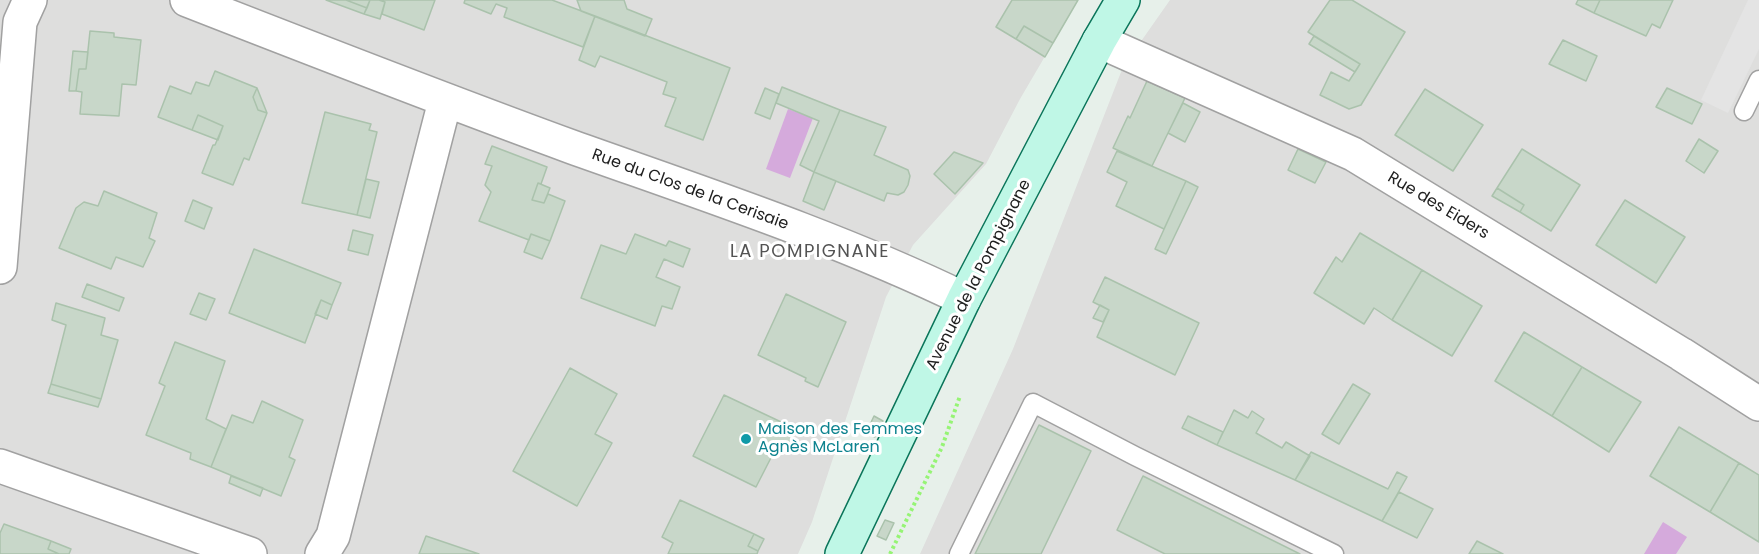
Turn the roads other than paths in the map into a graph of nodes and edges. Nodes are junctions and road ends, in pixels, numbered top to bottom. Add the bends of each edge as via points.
1 (30, 0) edge
2 (187, 0) edge
3 (1123, 0) edge
4 (1099, 41) junction
5 (1759, 80) edge
6 (446, 101) junction
7 (1744, 111) dead end
8 (0, 267) edge
9 (964, 298) junction
10 (1759, 404) edge
11 (0, 466) edge
12 (250, 554) edge
13 (322, 554) edge
14 (842, 554) edge
15 (959, 554) edge
16 (1334, 554) edge

1 - 8 street via 20,22
2 - 6 street, Rue du Clos de la Cerisaie
3 - 4 main road, Avenue de la Pompignane
4 - 9 main road, Avenue de la Pompignane
4 - 10 street, Rue des Eiders via 1353,154
5 - 7 lane
6 - 9 street, Rue du Clos de la Cerisaie via 772,219
6 - 13 street via 333,536
9 - 14 main road, Avenue de la Pompignane
11 - 12 street
15 - 16 lane via 1033,403

